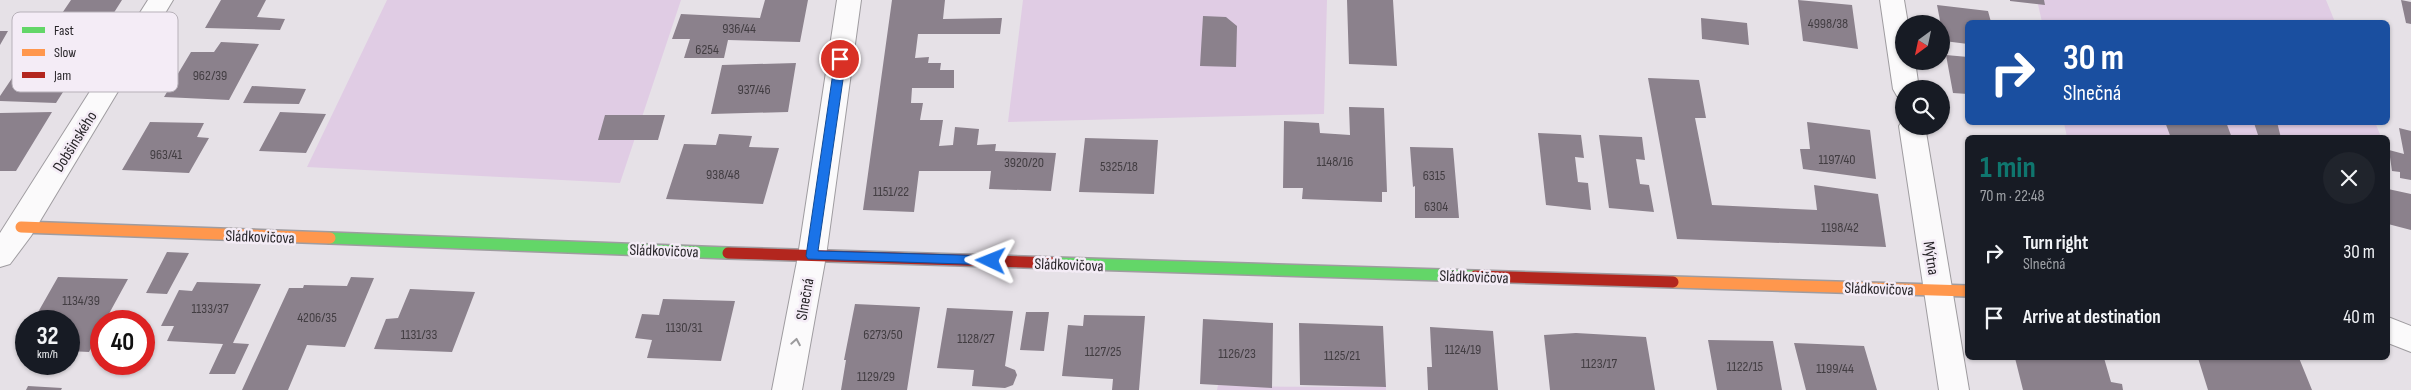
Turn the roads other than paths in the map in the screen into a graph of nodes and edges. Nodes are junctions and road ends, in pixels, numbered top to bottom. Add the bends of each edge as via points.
1 (161, 0) edge
2 (849, 0) edge
3 (1892, 0) edge
4 (154, 12) edge
5 (1905, 80) edge
6 (104, 92) edge
7 (1913, 135) edge
8 (21, 227) junction
9 (0, 255) edge
10 (812, 256) junction
11 (1937, 290) junction
12 (1965, 291) edge
13 (2390, 331) edge
14 (2411, 339) edge
15 (787, 390) edge
16 (1954, 390) edge

1 - 4 street, Dobšinského
2 - 10 street, Slnečná
3 - 5 street
6 - 8 street, Dobšinského
7 - 11 street, Mýtna
8 - 9 street, Dobšinského
8 - 10 street, Sládkovičova
10 - 11 street, Sládkovičova
15 -> 10 street, Slnečná
11 - 12 street, Sládkovičova
11 - 16 street, Mýtna
13 - 14 street

